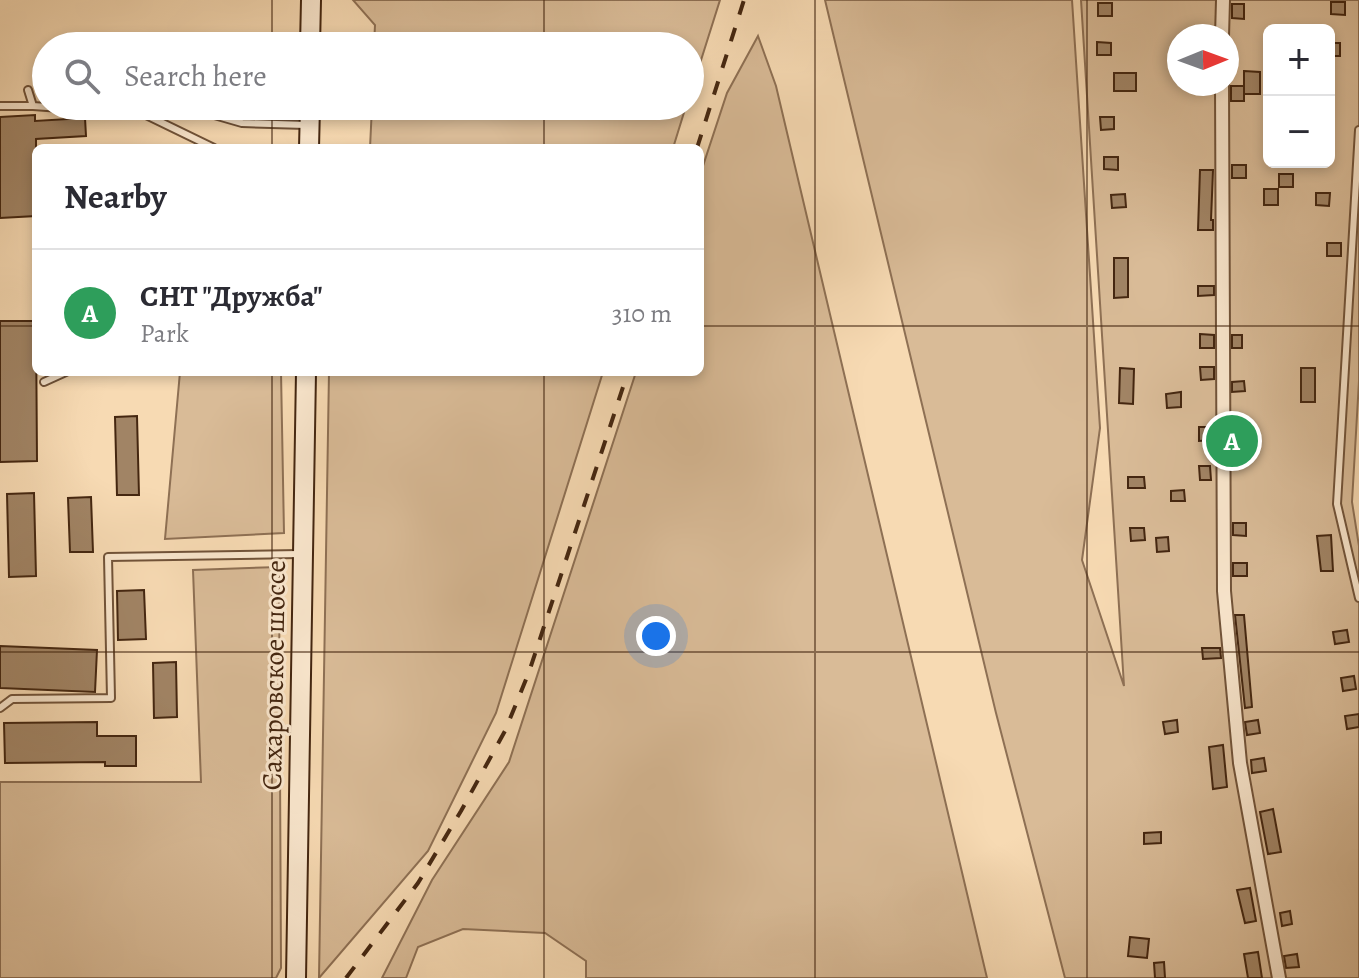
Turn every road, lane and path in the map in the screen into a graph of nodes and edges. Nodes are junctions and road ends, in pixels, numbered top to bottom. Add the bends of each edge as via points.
1 (311, 0) edge
2 (1223, 0) edge
3 (1222, 24) edge
4 (310, 32) edge
5 (28, 90) dead end
6 (1222, 96) edge
7 (32, 103) edge
8 (0, 106) edge
9 (32, 106) edge
10 (156, 120) edge
11 (232, 120) edge
12 (268, 120) edge
13 (310, 120) edge
14 (1359, 130) edge
15 (206, 144) edge
16 (309, 144) edge
17 (57, 376) edge
18 (306, 376) edge
19 (44, 382) dead end
20 (302, 554) junction
21 (1359, 598) edge
22 (0, 708) edge
23 (296, 978) edge
24 (1279, 978) edge

1 - 4 main road
2 - 3 street
5 - 7 lane
6 - 24 street via 1224,591 1240,763
8 - 9 lane
10 - 15 lane
11 - 12 lane
13 - 16 main road
14 - 21 lane via 1337,504
17 - 19 lane
18 - 20 main road, Сахаровское шоссе
20 - 22 lane via 108,557 111,698 12,699
20 - 23 main road, Сахаровское шоссе

